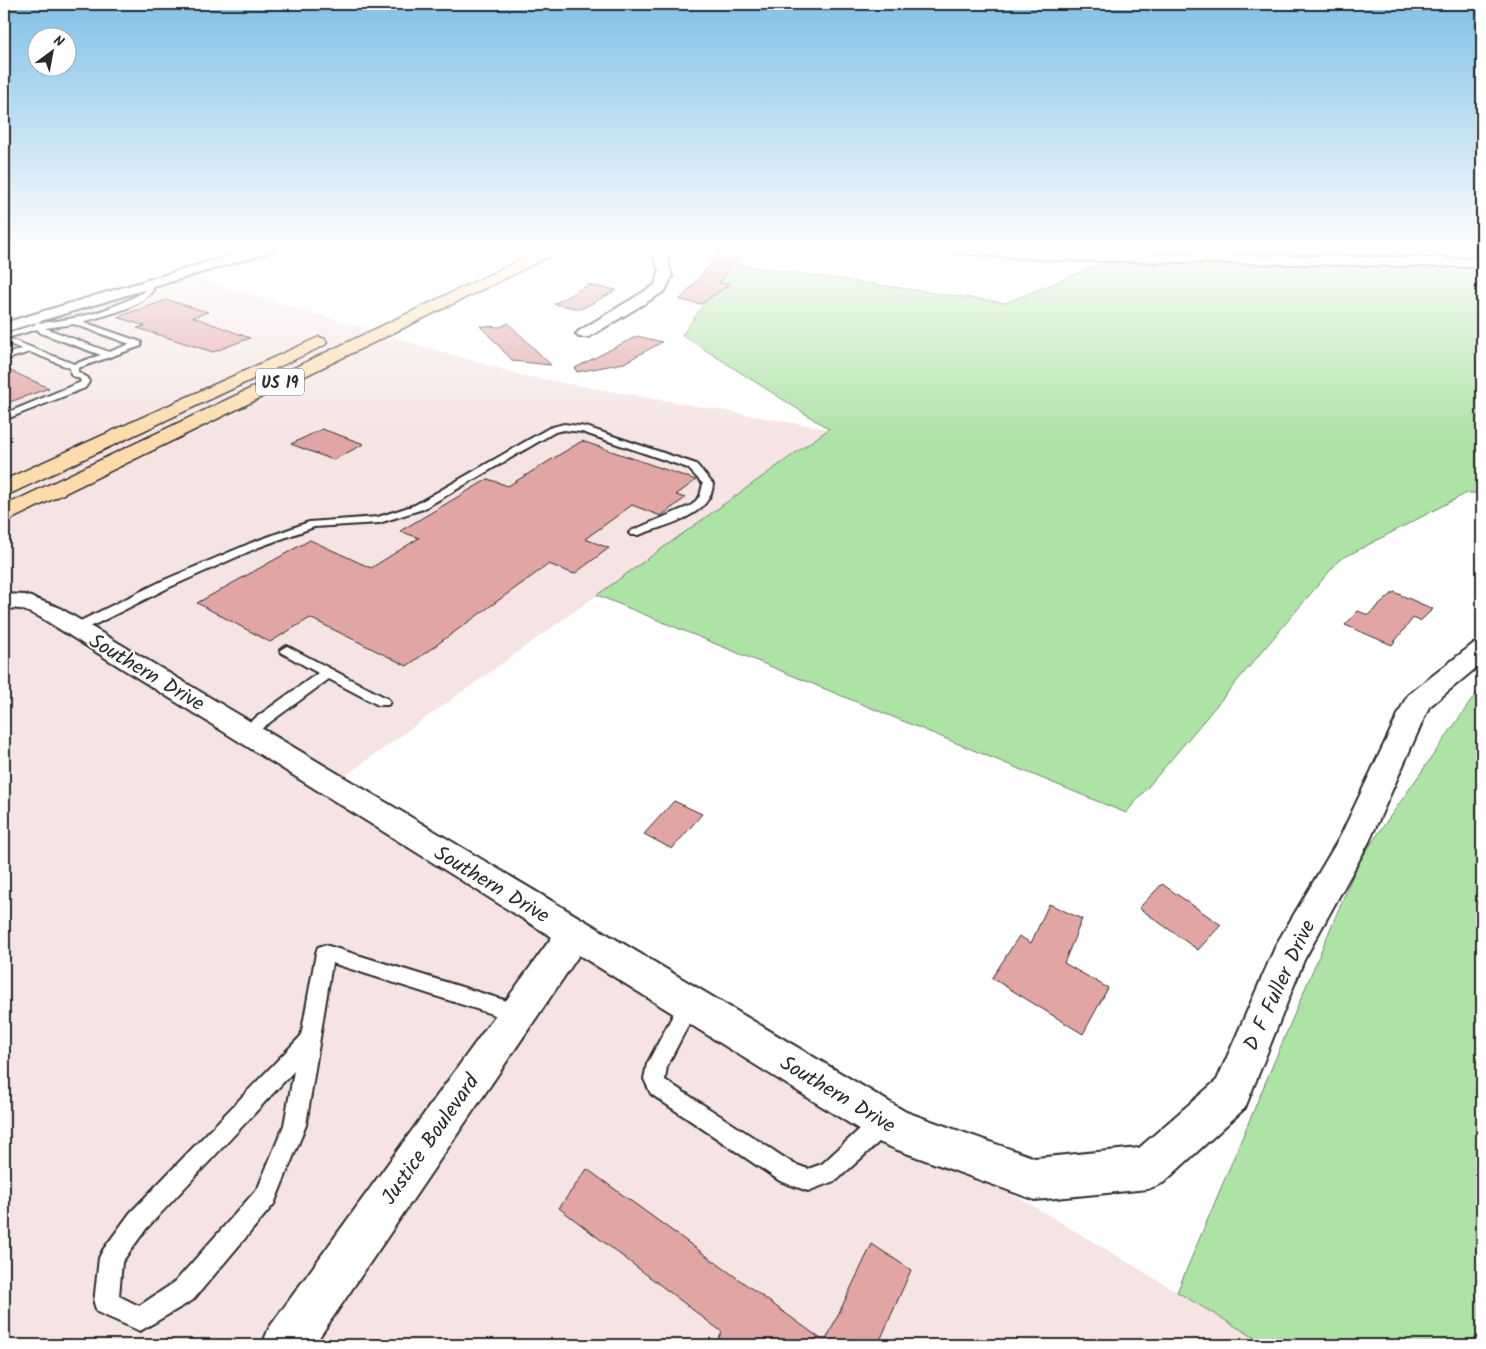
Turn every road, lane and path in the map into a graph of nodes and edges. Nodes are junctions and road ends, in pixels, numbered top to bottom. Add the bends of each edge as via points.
1 (69, 311) edge
2 (107, 311) edge
3 (425, 311) edge
4 (622, 311) edge
5 (76, 322) junction
6 (34, 323) junction
7 (4, 328) edge
8 (335, 334) dead end
9 (584, 334) dead end
10 (4, 337) edge
11 (31, 349) junction
12 (107, 354) junction
13 (4, 358) edge
14 (74, 367) junction
15 (4, 416) edge
16 (4, 488) edge
17 (4, 514) edge
18 (634, 533) dead end
19 (4, 602) edge
20 (75, 629) junction
21 (287, 650) dead end
22 (1482, 650) edge
23 (328, 673) junction
24 (383, 702) dead end
25 (245, 733) junction
26 (574, 934) junction
27 (689, 1004) junction
28 (518, 1013) junction
29 (311, 1039) junction
30 (884, 1122) junction
31 (985, 1160) joint
32 (286, 1345) edge

1 - 6 street
2 - 5 lane
3 - 17 highway, US 19
4 - 9 street
5 - 6 lane
5 - 12 lane via 138,344
6 - 7 street
6 - 10 lane
6 - 12 lane via 44,331
8 - 16 highway, US 19
10 - 11 lane
11 - 13 lane
11 - 14 lane
12 - 14 lane
14 - 15 lane via 74,373 84,378 82,386
18 - 20 lane via 700,504 708,492 708,484 692,466 583,429 564,427 552,430 419,506 379,520 314,524 255,545
19 - 20 street, Southern Drive via 25,602 49,612
20 - 25 street, Southern Drive
21 - 23 lane
22 - 31 street, D F Fuller Drive via 1418,702 1352,842 1289,954 1231,1094 1148,1168 1035,1178
23 - 24 lane
23 - 25 lane
25 - 26 street, Southern Drive
26 - 27 street, Southern Drive
26 - 28 street, Justice Boulevard
27 - 30 street, Southern Drive
27 - 30 lane via 657,1064 654,1079 658,1087 788,1173 808,1180 829,1172
28 - 29 lane via 325,953
28 - 32 street, Justice Boulevard
29 - 29 lane via 295,1125 266,1196 184,1291 140,1319 106,1304 110,1258 138,1221
30 - 31 street, Southern Drive via 895,1129

